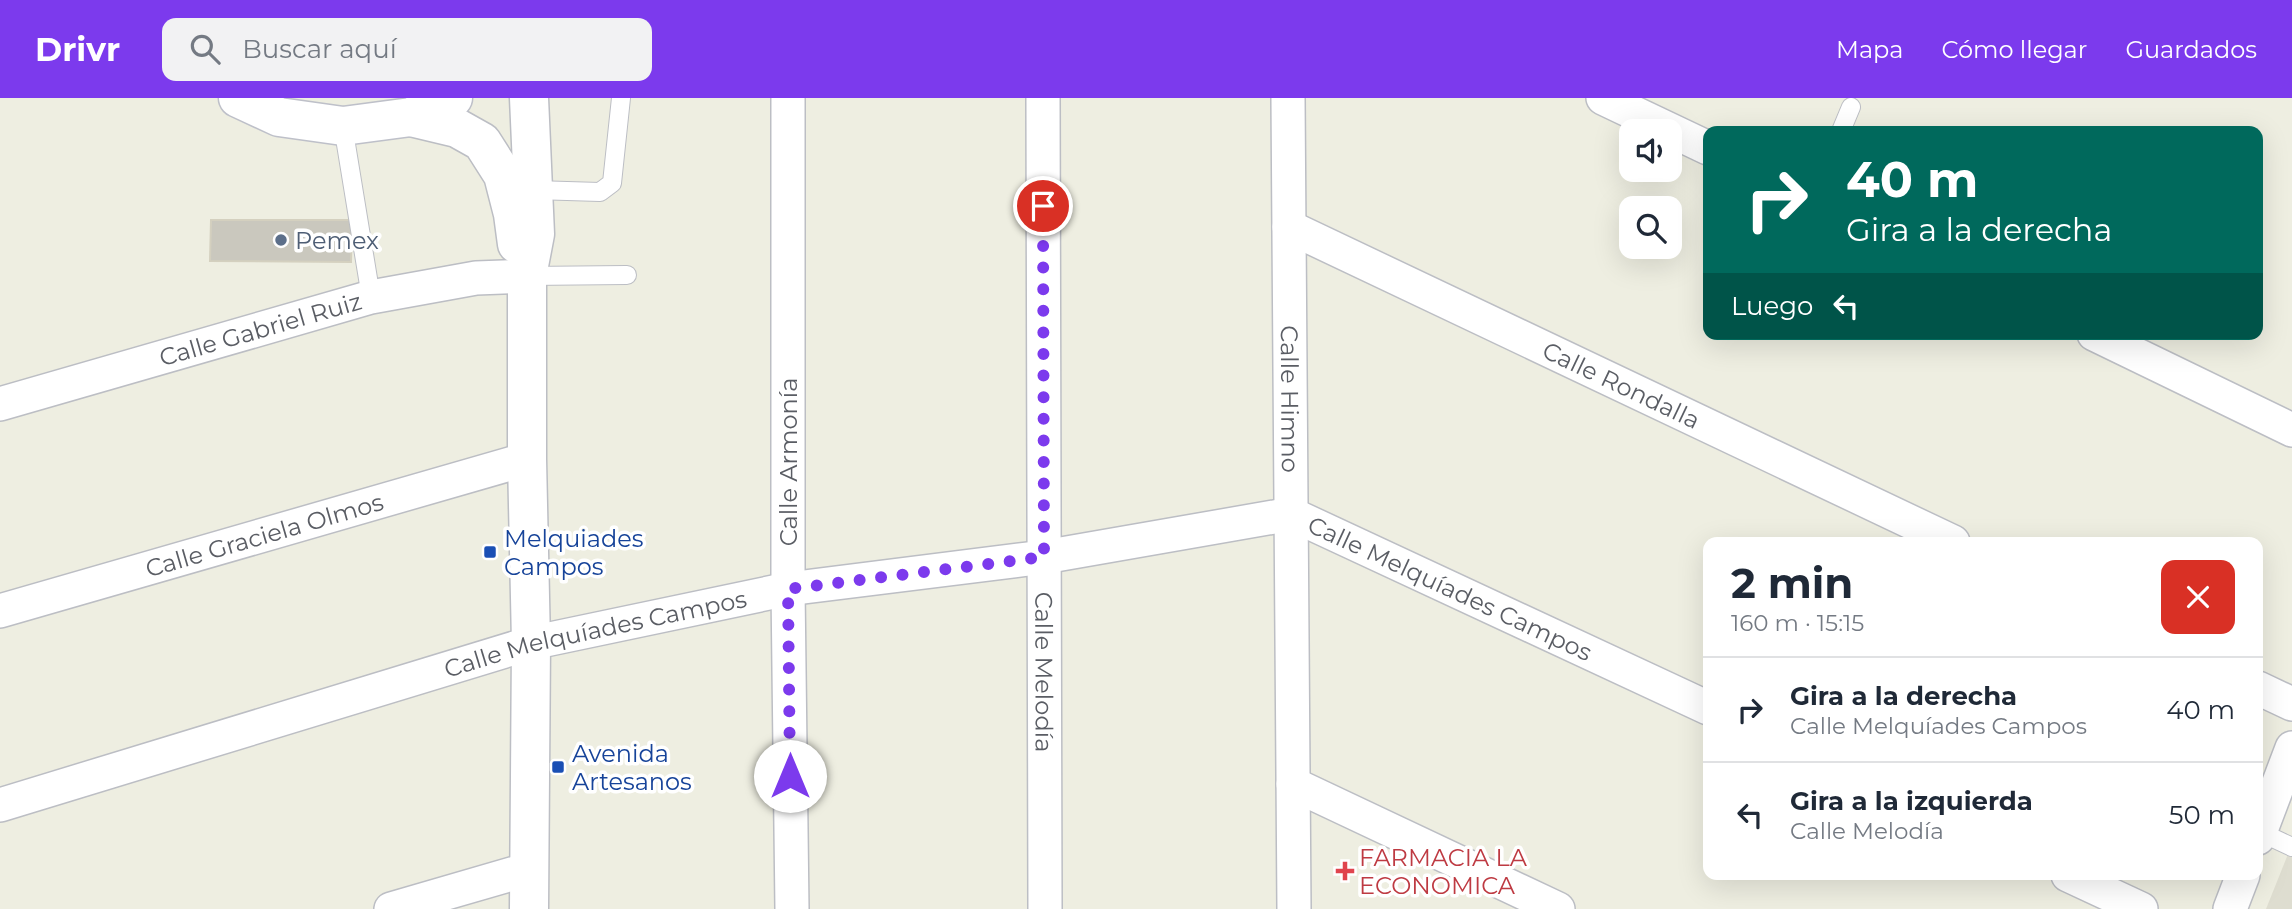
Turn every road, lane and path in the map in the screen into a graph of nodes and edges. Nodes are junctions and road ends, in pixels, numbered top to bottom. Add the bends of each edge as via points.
1 (238, 98) edge
2 (453, 98) edge
3 (529, 98) edge
4 (621, 98) edge
5 (788, 98) edge
6 (1043, 98) edge
7 (1289, 98) edge
8 (1603, 98) edge
9 (1851, 107) dead end
10 (411, 117) junction
11 (343, 126) junction
12 (1843, 126) edge
13 (1703, 146) edge
14 (534, 190) junction
15 (1289, 227) junction
16 (627, 275) dead end
17 (527, 276) junction
18 (371, 297) junction
19 (2106, 340) edge
20 (0, 404) edge
21 (2292, 430) edge
22 (527, 459) junction
23 (1291, 514) junction
24 (1942, 537) edge
25 (1044, 557) junction
26 (788, 589) junction
27 (0, 611) edge
28 (531, 643) junction
29 (2263, 690) edge
30 (2292, 704) edge
31 (1703, 706) edge
32 (2292, 748) edge
33 (1293, 784) junction
34 (0, 805) edge
35 (2263, 824) edge
36 (2263, 836) edge
37 (2292, 847) edge
38 (529, 869) junction
39 (2079, 880) edge
40 (2241, 880) edge
41 (391, 909) edge
42 (530, 909) edge
43 (792, 909) edge
44 (1045, 909) edge
45 (1294, 909) edge
46 (1558, 909) edge
47 (2141, 909) edge
48 (2230, 909) edge

1 - 11 street via 279,117
2 - 10 street
3 - 14 street
4 - 14 lane via 612,183 600,192
5 - 26 street, Calle Armonía
6 - 25 street, Calle Melodía
7 - 15 street, Calle Himno
8 - 13 street
9 - 12 lane
10 - 11 street
10 - 17 street via 457,128 482,142 503,175
11 - 18 lane
14 - 17 street via 536,234
15 - 23 street, Calle Himno
15 - 24 street, Calle Rondalla
16 - 17 lane
17 - 18 street, Calle Gabriel Ruiz via 476,278
17 - 22 street
18 - 20 street, Calle Gabriel Ruiz
19 - 21 street
22 - 27 street, Calle Graciela Olmos
22 - 28 street
23 - 25 street, Calle Melquíades Campos
23 - 31 street, Calle Melquíades Campos
23 - 33 street, Calle Himno
25 - 26 street, Calle Melquíades Campos
25 - 44 street, Calle Melodía
26 - 28 street, Calle Melquíades Campos
26 - 43 street, Calle Armonía
28 - 34 street, Calle Melquíades Campos
28 - 38 street
29 - 30 street
32 - 35 street
33 - 45 street, Calle Himno
33 - 46 street
36 - 37 lane
38 - 41 street
38 - 42 street
39 - 47 street
40 - 48 street

